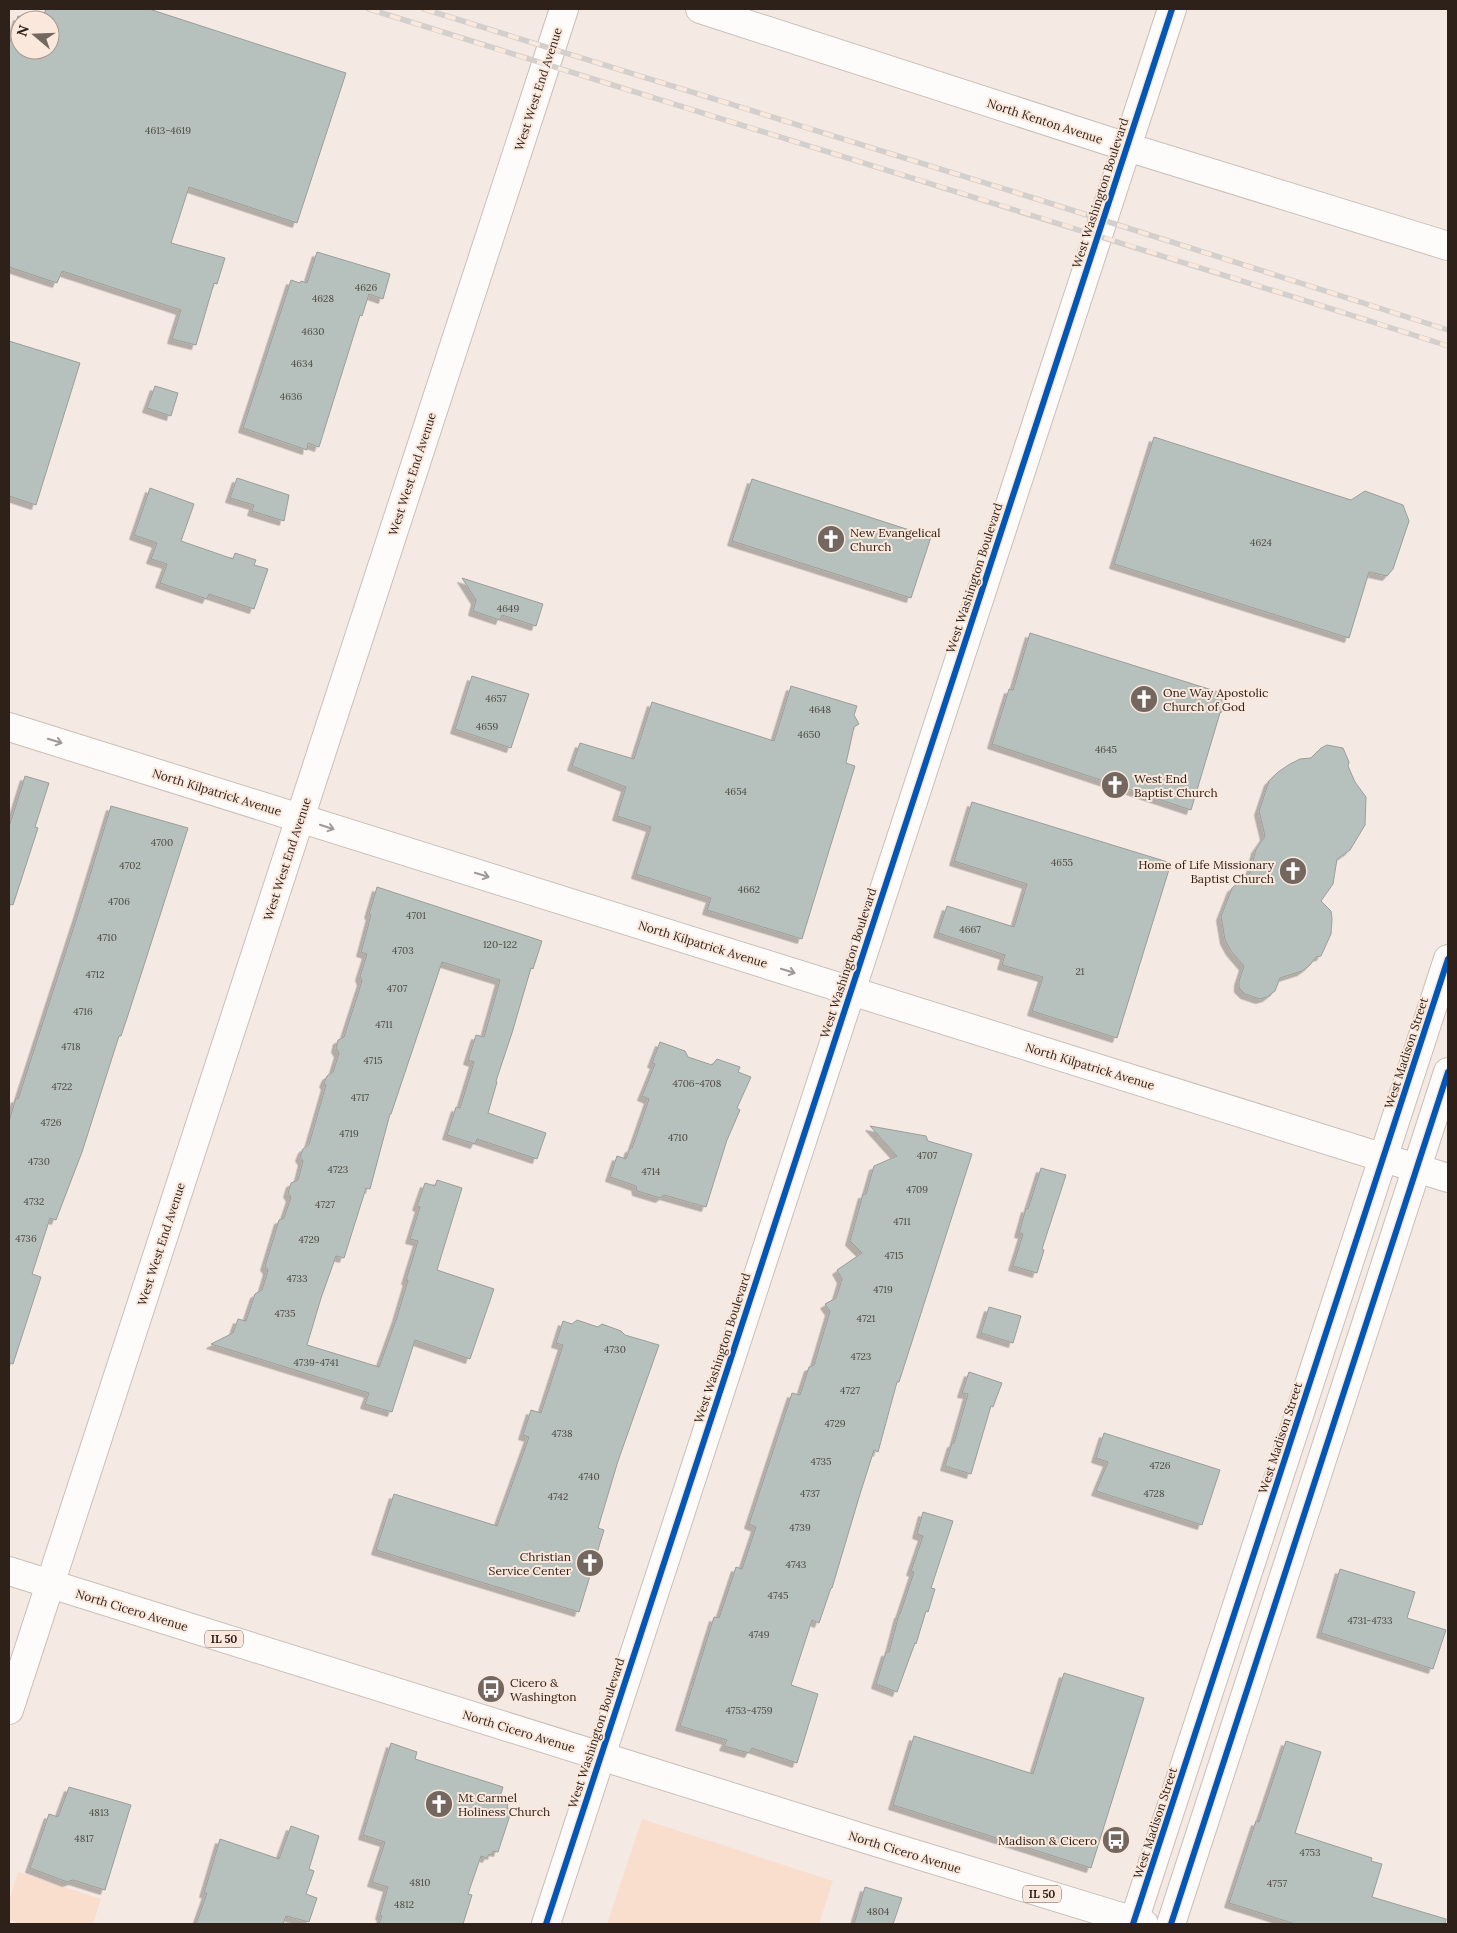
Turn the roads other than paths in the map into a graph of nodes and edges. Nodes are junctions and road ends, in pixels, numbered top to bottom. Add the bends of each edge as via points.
1 (564, 9) edge
2 (700, 9) edge
3 (1172, 9) edge
4 (1127, 147) junction
5 (1448, 246) edge
6 (9, 727) edge
7 (300, 818) junction
8 (1448, 959) edge
9 (850, 990) junction
10 (1448, 1072) edge
11 (1400, 1163) junction
12 (1448, 1178) edge
13 (9, 1571) edge
14 (50, 1584) junction
15 (9, 1710) edge
16 (600, 1756) junction
17 (1137, 1923) edge
18 (546, 1924) edge
19 (1171, 1924) edge

1 - 7 street, West West End Avenue
2 - 4 street, North Kenton Avenue
3 - 4 street, West Washington Boulevard
4 - 5 street, North Kenton Avenue
4 - 9 street, West Washington Boulevard
6 -> 7 street, North Kilpatrick Avenue
7 -> 9 street, North Kilpatrick Avenue
7 - 14 street, West West End Avenue
8 - 11 street, West Madison Street
9 - 11 street, North Kilpatrick Avenue
9 - 16 street, West Washington Boulevard
10 - 11 street, West Madison Street
11 - 12 street, North Kilpatrick Avenue
11 - 17 street, West Madison Street
11 - 19 street, West Madison Street
13 - 14 street, North Cicero Avenue / IL 50
14 - 15 street, West West End Avenue
14 - 16 street, North Cicero Avenue / IL 50
16 - 17 street, North Cicero Avenue / IL 50
16 - 18 street, West Washington Boulevard

